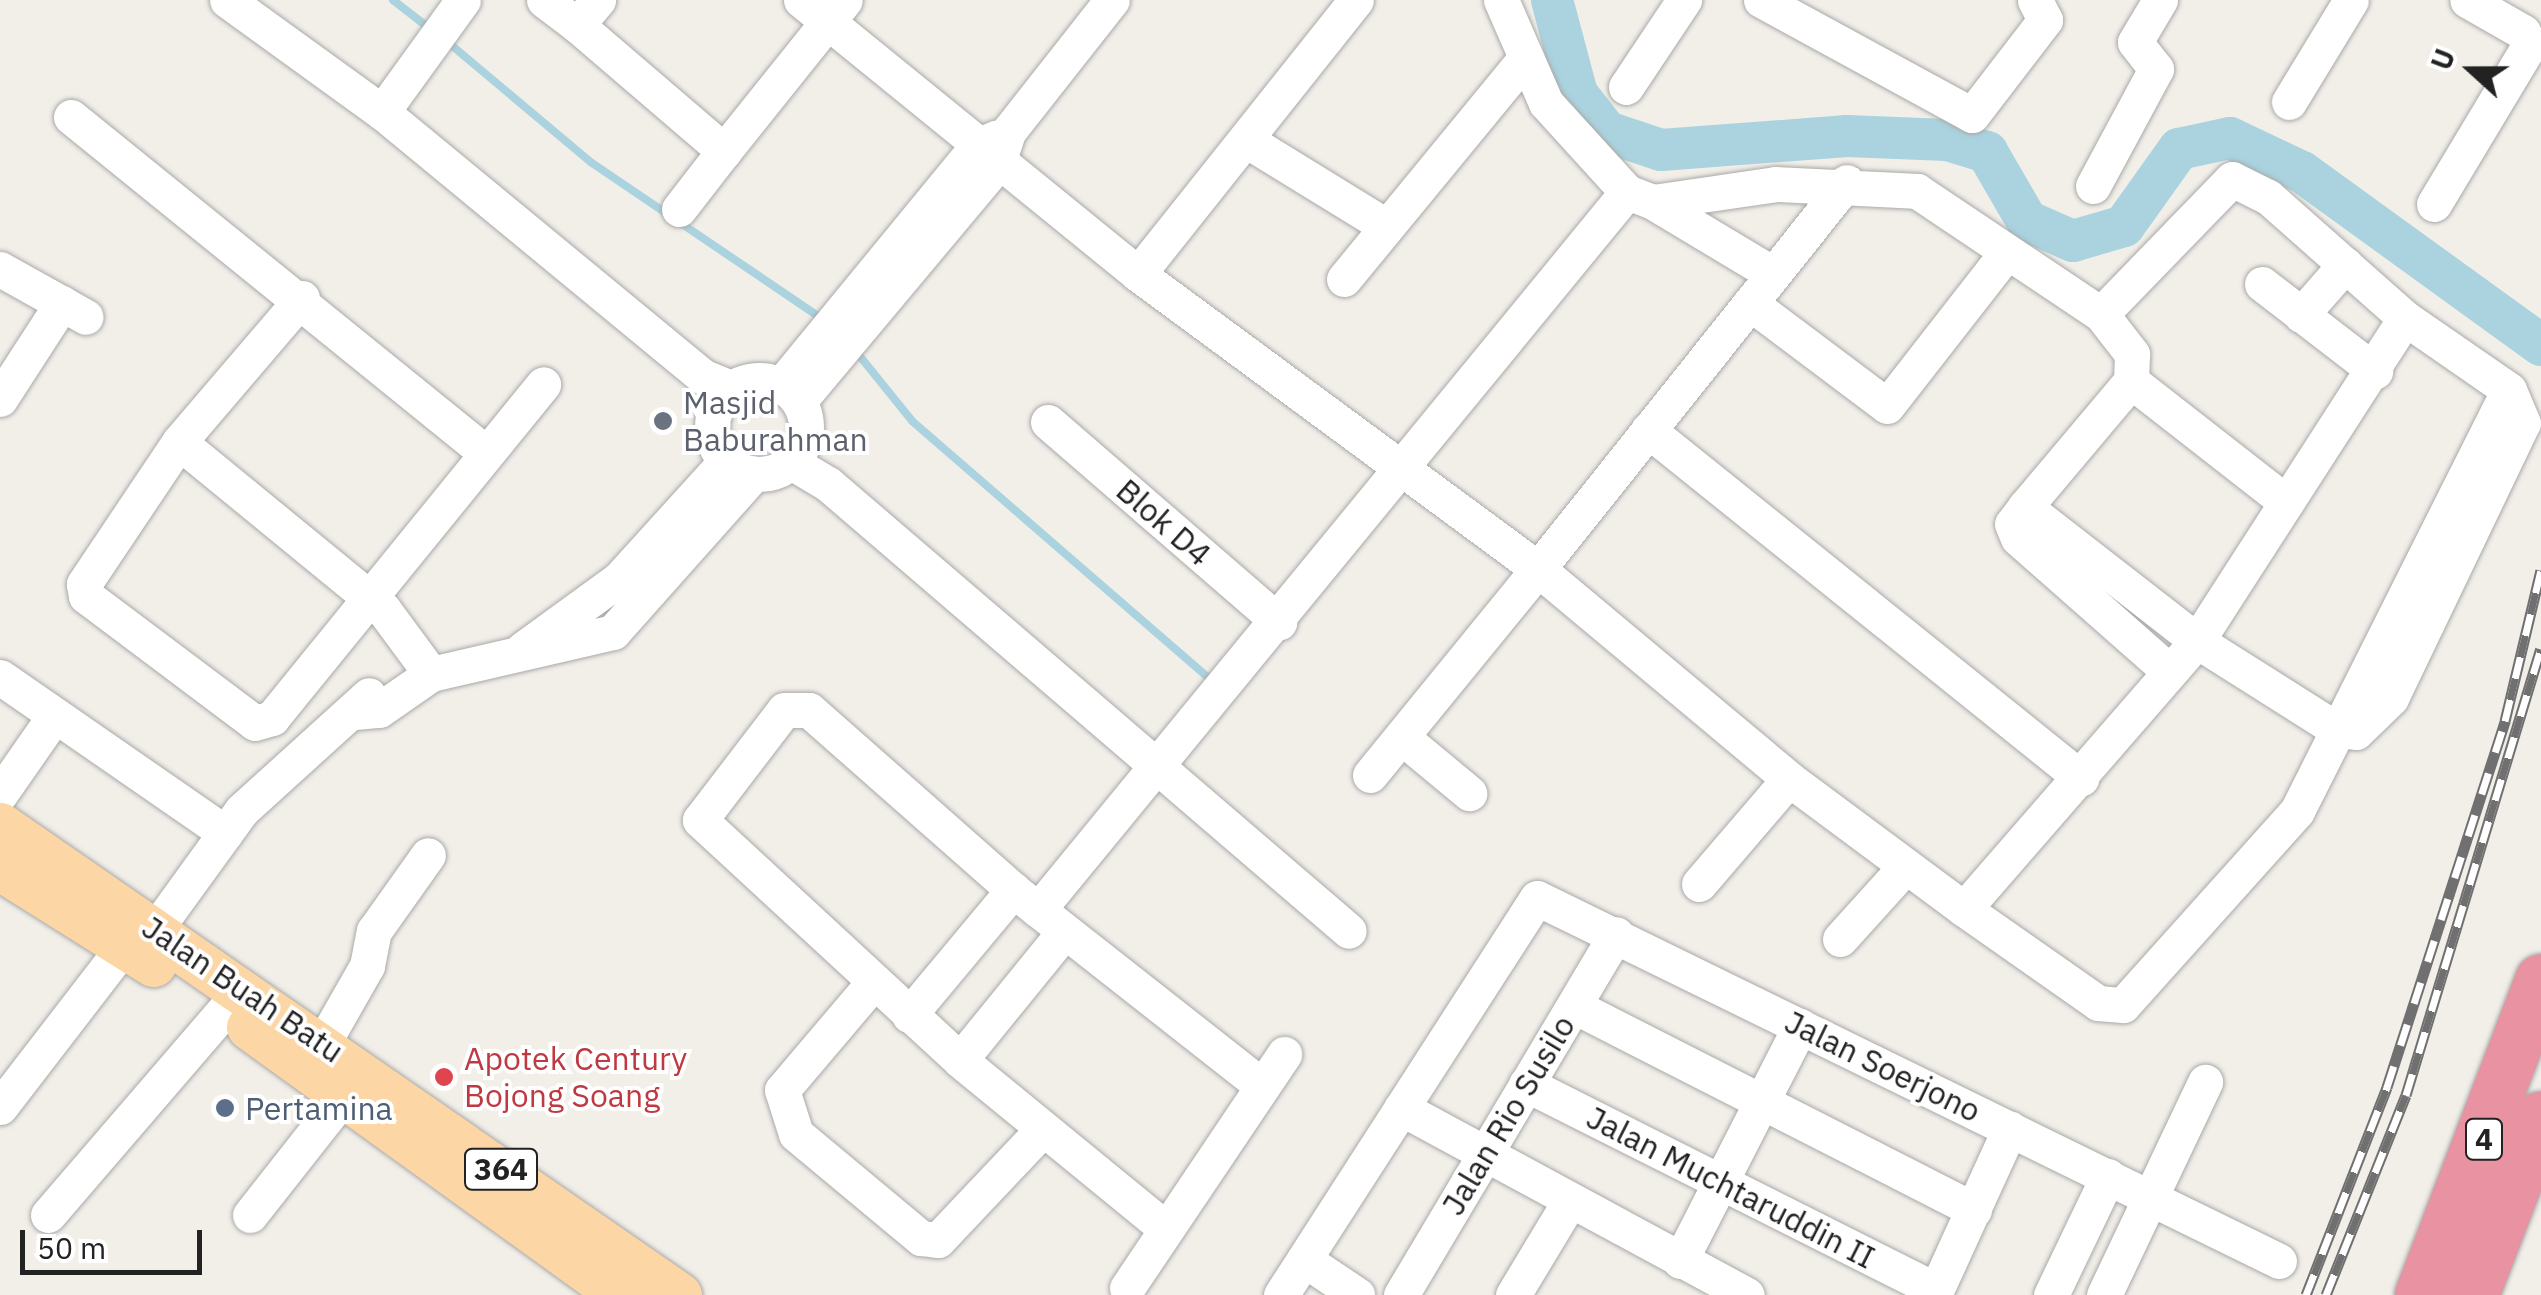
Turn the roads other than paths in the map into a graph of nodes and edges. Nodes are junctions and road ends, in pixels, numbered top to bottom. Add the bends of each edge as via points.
1 (227, 0) edge
2 (544, 0) edge
3 (1112, 0) edge
4 (1356, 0) edge
5 (1501, 0) edge
6 (1684, 0) edge
7 (1760, 0) edge
8 (2035, 0) edge
9 (2160, 0) edge
10 (2351, 0) edge
11 (2467, 0) edge
12 (459, 6) edge
13 (824, 7) edge
14 (587, 13) edge
15 (1522, 62) junction
16 (1626, 87) dead end
17 (2289, 102) dead end
18 (382, 112) junction
19 (71, 117) dead end
20 (1246, 140) junction
21 (994, 147) junction
22 (724, 150) junction
23 (1847, 182) junction
24 (2093, 186) dead end
25 (1640, 197) junction
26 (2434, 204) dead end
27 (678, 209) dead end
28 (1386, 226) junction
29 (2007, 252) junction
30 (2345, 265) junction
31 (0, 269) edge
32 (1138, 274) junction
33 (1774, 274) junction
34 (1344, 279) dead end
35 (2262, 284) dead end
36 (302, 298) junction
37 (1750, 303) junction
38 (2101, 314) junction
39 (2301, 314) junction
40 (2405, 318) junction
41 (2376, 371) junction
42 (2131, 381) junction
43 (543, 384) dead end
44 (718, 388) junction
45 (790, 393) junction
46 (0, 399) edge
47 (1048, 422) dead end
48 (1648, 430) junction
49 (178, 442) junction
50 (486, 452) junction
51 (796, 455) junction
52 (740, 468) junction
53 (1404, 468) junction
54 (2286, 502) junction
55 (2025, 507) junction
56 (1538, 569) junction
57 (369, 596) junction
58 (1280, 622) junction
59 (2196, 641) junction
60 (2168, 671) junction
61 (0, 677) edge
62 (396, 692) junction
63 (55, 715) junction
64 (2338, 730) junction
65 (1404, 739) junction
66 (1157, 770) junction
67 (1370, 775) dead end
68 (2081, 778) junction
69 (1789, 779) junction
70 (1469, 793) dead end
71 (0, 794) edge
72 (0, 825) edge
73 (225, 832) junction
74 (428, 856) dead end
75 (1905, 867) junction
76 (0, 868) edge
77 (1699, 884) dead end
78 (1964, 909) junction
79 (1038, 911) junction
80 (1349, 931) dead end
81 (1616, 934) junction
82 (140, 938) junction
83 (1840, 938) dead end
84 (2541, 980) edge
85 (872, 984) junction
86 (1574, 1006) junction
87 (225, 1010) junction
88 (909, 1015) junction
89 (1800, 1026) junction
90 (1284, 1054) dead end
91 (315, 1057) junction
92 (960, 1060) junction
93 (2205, 1082) dead end
94 (1526, 1084) junction
95 (1261, 1085) junction
96 (343, 1098) junction
97 (1762, 1104) junction
98 (0, 1107) edge
99 (1402, 1108) junction
100 (2541, 1118) edge
101 (2010, 1128) junction
102 (1041, 1130) junction
103 (1482, 1158) junction
104 (2108, 1176) junction
105 (1721, 1183) junction
106 (2150, 1196) junction
107 (1568, 1204) junction
108 (1974, 1210) junction
109 (48, 1215) dead end
110 (250, 1216) dead end
111 (1165, 1228) junction
112 (1305, 1260) junction
113 (2279, 1261) dead end
114 (1697, 1278) edge
115 (1127, 1288) dead end
116 (1935, 1292) edge
117 (2108, 1294) edge
118 (620, 1295) edge
119 (679, 1295) edge
120 (1282, 1295) edge
121 (1356, 1295) edge
122 (1400, 1295) edge
123 (1513, 1295) edge
124 (1747, 1295) edge
125 (2051, 1295) edge
126 (2422, 1295) edge
127 (2473, 1295) edge

1 - 18 street
2 - 14 street
3 - 21 street
4 - 20 street
5 - 15 street
6 - 16 street
7 - 8 street via 1955,110 1983,112 2045,20
9 - 24 street via 2135,42 2156,68
10 - 17 street
11 - 26 street via 2523,32 2529,46
12 - 18 street
13 - 21 street
13 - 22 street
14 - 22 street
15 - 25 street via 1571,136
15 - 28 street
18 - 44 street
19 - 36 street
20 - 28 street
20 - 32 street
21 - 32 street
21 - 45 street
22 - 27 street
23 - 25 street
23 - 29 street via 1934,199
23 - 33 street
25 - 33 street
25 - 53 street
28 - 34 street
29 - 37 street via 1887,406
29 - 38 street
30 - 38 street via 2268,197 2227,178
30 - 39 street
30 - 40 street
31 - 46 street via 74,310
32 - 53 street
33 - 37 street
35 - 39 street
36 - 49 street
36 - 50 street
37 - 48 street
38 - 42 street via 2132,354
39 - 41 street
40 - 41 street
40 - 64 street via 2509,390 2523,423 2391,698 2356,732
41 - 54 street
42 - 54 street
42 - 55 street
43 - 50 street
44 - 45 street
44 - 52 street via 712,432
45 - 51 street
47 - 58 street, Blok D4
48 - 56 street
48 - 68 street
49 - 57 street
49 - 57 street via 88,570 86,596 263,725
50 - 57 street
51 - 52 street
51 - 66 street
52 - 62 street via 619,579 522,650
53 - 56 street
53 - 58 street
54 - 59 street
55 - 59 street
55 - 60 street via 2012,524 2018,538
56 - 65 street
56 - 69 street
57 - 62 street
58 - 66 street
59 - 60 street
59 - 64 street
60 - 68 street
61 - 63 street
62 - 73 street via 292,758
63 - 71 street
63 - 73 street
64 - 78 street via 2297,811 2123,1005 2098,1003
65 - 67 street
65 - 70 street
66 - 79 street
66 - 80 street
68 - 78 street
69 - 75 street
69 - 77 street
72 - 82 main road, Jalan Buah Batu / 364
73 - 82 street
74 - 91 street via 374,931 367,966
75 - 78 street
75 - 83 street
76 - 82 main road, Jalan Buah Batu / 364
79 - 85 street via 809,710 784,710 700,820 702,831
79 - 88 street
79 - 92 street
79 - 95 street
81 - 86 street, Jalan Rio Susilo
81 - 89 street, Jalan Soerjono
81 - 99 street, Jalan Soerjono via 1548,898 1528,904
82 - 87 main road, Jalan Buah Batu / 364
82 - 91 main road, Jalan Buah Batu / 364
82 - 98 street
84 - 126 highway, 4
85 - 88 street
85 - 102 street via 782,1090 781,1110 796,1134 922,1238 938,1240
86 - 94 street, Jalan Rio Susilo
86 - 97 street
87 - 91 main road, Jalan Buah Batu / 364
87 - 109 street
88 - 92 street
89 - 97 street
89 - 101 street, Jalan Soerjono
90 - 95 street
91 - 96 main road, Jalan Buah Batu / 364
91 - 119 main road, Jalan Buah Batu / 364
92 - 102 street
93 - 106 street
94 - 103 street, Jalan Rio Susilo
94 - 105 street, Jalan Muchtaruddin II
95 - 111 street
96 - 110 street
96 - 118 main road, Jalan Buah Batu / 364
97 - 105 street
97 - 108 street
99 - 103 street
99 - 112 street, Jalan Soerjono
100 - 127 highway, 4
101 - 104 street, Jalan Soerjono
101 - 108 street
102 - 111 street
103 - 107 street
103 - 122 street, Jalan Rio Susilo
104 - 106 street, Jalan Soerjono
104 - 125 street
105 - 114 street
105 - 116 street, Jalan Muchtaruddin II
106 - 113 street, Jalan Soerjono
106 - 117 street
107 - 114 street
107 - 123 street
108 - 116 street
111 - 115 street
112 - 120 street, Jalan Soerjono
112 - 121 street
114 - 124 street

